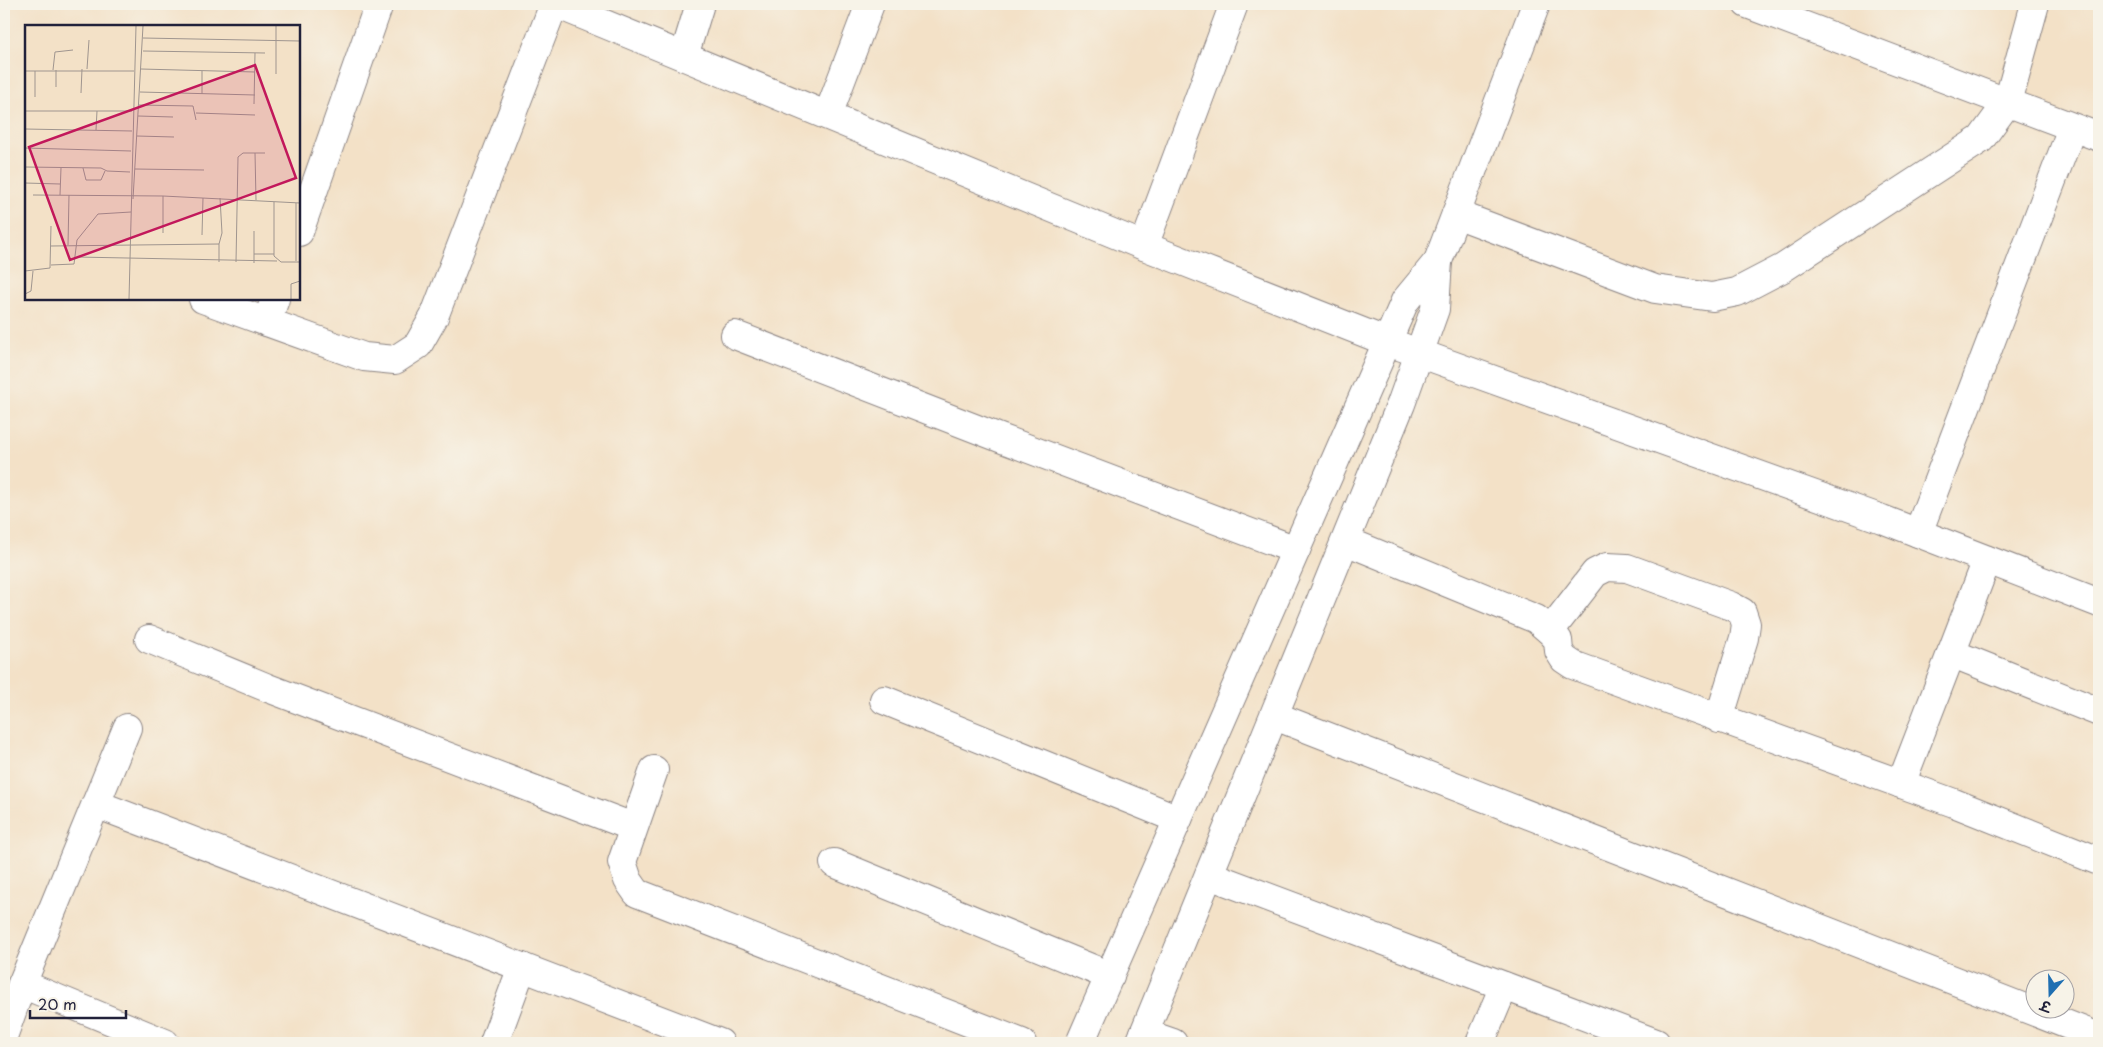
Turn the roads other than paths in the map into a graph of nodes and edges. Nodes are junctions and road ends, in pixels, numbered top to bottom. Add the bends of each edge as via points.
1 (379, 4) edge
2 (555, 4) edge
3 (700, 4) edge
4 (870, 4) edge
5 (1234, 4) edge
6 (1536, 4) edge
7 (1747, 4) edge
8 (2035, 4) edge
9 (684, 56) junction
10 (2008, 102) junction
11 (828, 115) junction
12 (2072, 128) junction
13 (2099, 137) edge
14 (1456, 214) junction
15 (300, 229) edge
16 (1144, 246) junction
17 (1438, 261) junction
18 (209, 300) edge
19 (271, 310) edge
20 (735, 335) dead end
21 (1388, 342) junction
22 (1419, 352) junction
23 (1918, 533) junction
24 (1346, 541) junction
25 (1296, 550) junction
26 (1987, 560) junction
27 (2099, 603) edge
28 (1550, 631) junction
29 (149, 639) dead end
30 (1951, 654) junction
31 (884, 700) dead end
32 (2099, 712) edge
33 (1275, 716) junction
34 (1719, 719) junction
35 (127, 728) dead end
36 (654, 770) dead end
37 (1901, 784) junction
38 (96, 804) junction
39 (1178, 819) junction
40 (633, 827) junction
41 (2099, 861) edge
42 (834, 863) dead end
43 (1209, 875) junction
44 (522, 967) junction
45 (1110, 976) junction
46 (22, 984) junction
47 (1504, 986) junction
48 (4, 1034) edge
49 (2099, 1037) edge
50 (1142, 1038) edge
51 (166, 1043) edge
52 (494, 1043) edge
53 (720, 1043) edge
54 (1022, 1043) edge
55 (1080, 1043) edge
56 (1173, 1043) edge
57 (1480, 1043) edge
58 (1656, 1043) edge

1 - 15 street
2 - 9 street
2 - 19 street via 434,316 418,345 395,360 364,357
3 - 9 street
4 - 11 street
5 - 16 street
6 - 14 street
7 - 10 street
8 - 10 street
9 - 11 street
10 - 12 street
10 - 14 street via 1981,139 1783,268 1737,292 1712,297 1655,289
11 - 16 street
12 - 13 street
12 - 23 street
14 - 17 street
16 - 21 street
17 - 21 street via 1406,301
17 - 22 street via 1435,309
18 - 19 street
20 - 25 street
21 - 22 street
21 - 25 street
22 - 23 street
22 - 24 street
23 - 26 street
24 - 28 street via 1536,619
24 - 33 street
25 - 39 street
26 - 27 street
26 - 30 street
28 - 34 street via 1558,640 1564,659 1573,665
28 - 34 street via 1596,573 1607,567 1627,568 1731,606 1742,612 1746,624
29 - 40 street via 268,688
30 - 32 street
30 - 37 street
31 - 39 street
33 - 43 street
33 - 49 street
34 - 37 street
35 - 38 street
36 - 40 street
37 - 41 street
38 - 44 street
38 - 46 street
39 - 45 street
40 - 54 street via 622,862 637,893
42 - 45 street
43 - 47 street
43 - 50 street
44 - 52 street
44 - 53 street
45 - 55 street
46 - 48 street
46 - 51 street
47 - 57 street
47 - 58 street
50 - 56 street

